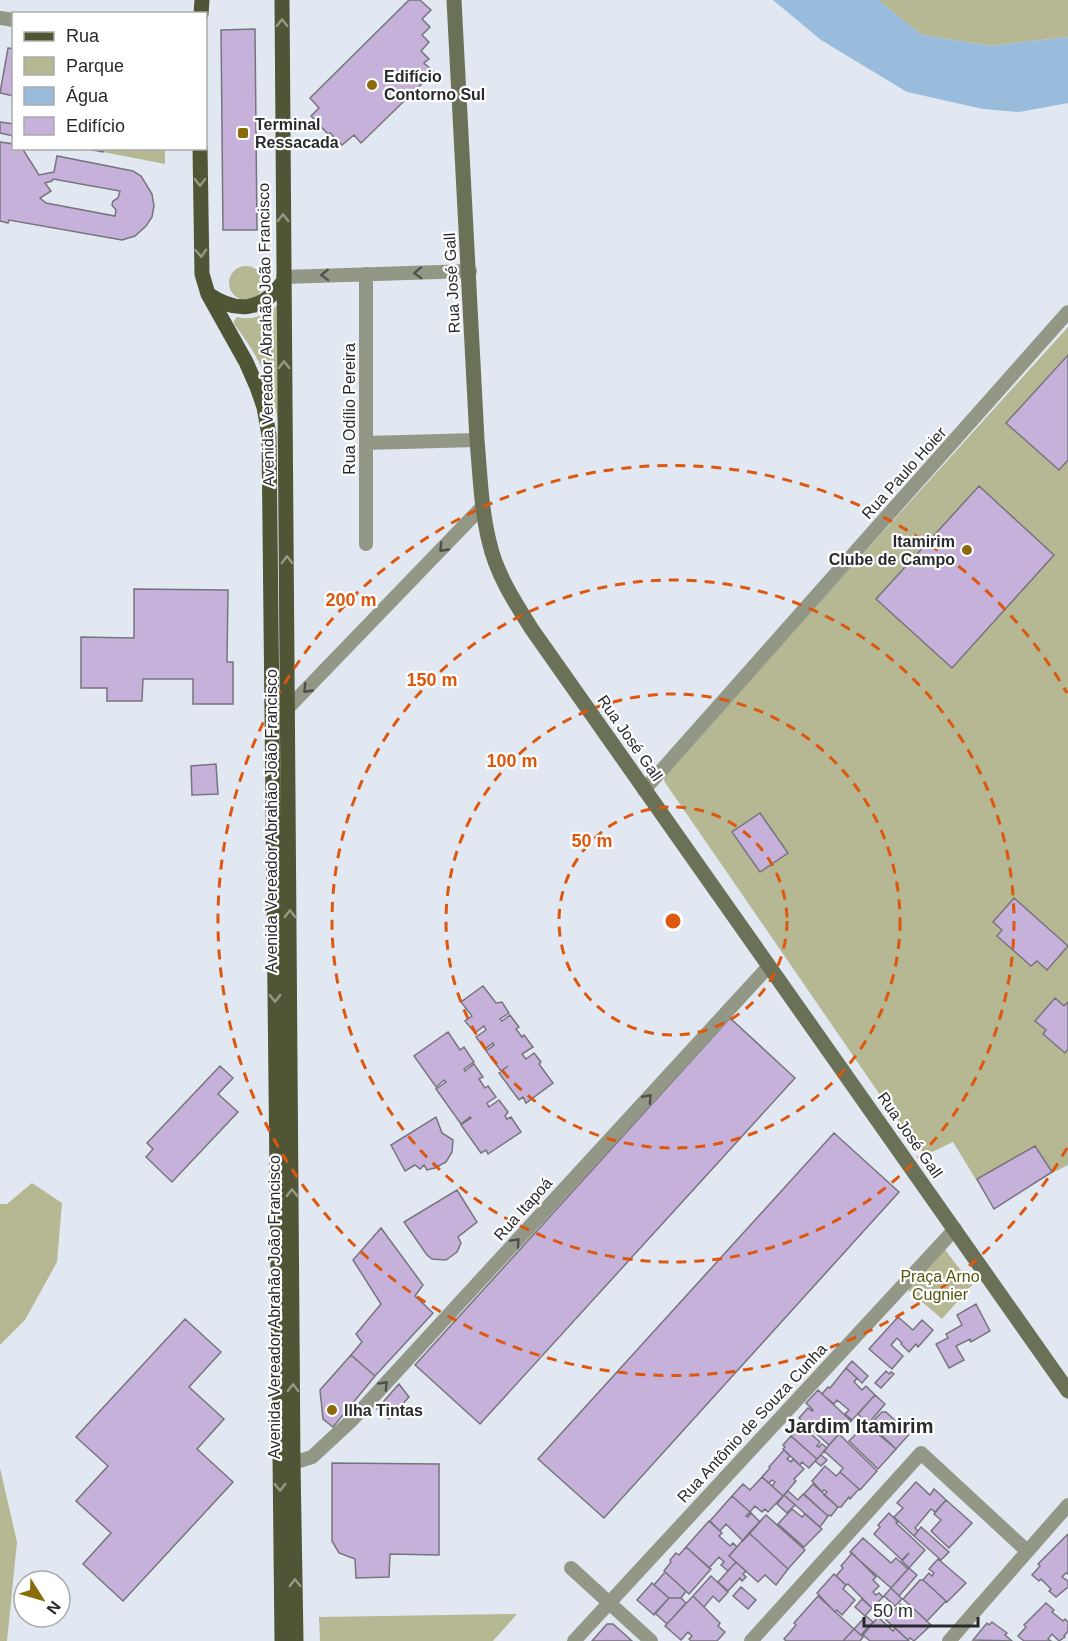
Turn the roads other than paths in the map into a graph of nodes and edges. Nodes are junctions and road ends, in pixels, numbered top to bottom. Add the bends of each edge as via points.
1 (282, 0) edge
2 (454, 0) edge
3 (200, 150) edge
4 (470, 271) junction
5 (366, 274) junction
6 (283, 280) junction
7 (208, 294) junction
8 (1068, 312) edge
9 (477, 440) junction
10 (366, 443) junction
11 (483, 506) junction
12 (366, 544) dead end
13 (288, 708) junction
14 (644, 790) junction
15 (769, 966) junction
16 (955, 1229) junction
17 (1068, 1391) edge
18 (293, 1463) junction
19 (1068, 1505) edge
20 (1026, 1550) junction
21 (571, 1568) dead end
22 (609, 1603) junction
23 (282, 1641) edge
24 (296, 1641) edge
25 (574, 1641) edge
26 (651, 1641) edge
27 (751, 1641) edge
28 (949, 1641) edge

6 -> 1 main road, Avenida Vereador Abrahão João Francisco
2 - 4 main road, Rua José Gall
3 -> 7 main road, Avenida Vereador Abrahão João Francisco via 200,259
4 -> 5 street
4 - 9 main road, Rua José Gall
5 -> 6 street
5 - 10 street, Rua Odílio Pereira
6 - 7 main road via 270,297 248,307 225,304
13 -> 6 main road, Avenida Vereador Abrahão João Francisco
7 -> 23 main road, Avenida Vereador Abrahão João Francisco via 257,387 269,435
8 - 14 street, Rua Paulo Hoier
9 - 10 street
9 - 11 main road, Rua José Gall
10 - 12 street, Rua Odílio Pereira
11 -> 13 street
11 - 14 main road, Rua José Gall via 489,542 512,598
18 -> 13 main road, Avenida Vereador Abrahão João Francisco
14 - 15 main road, Rua José Gall
15 - 16 main road, Rua José Gall
18 -> 15 street, Rua Itapoá via 312,1457 352,1420
16 - 17 main road, Rua José Gall
16 - 22 street, Rua Antônio de Souza Cunha
24 -> 18 main road, Avenida Vereador Abrahão João Francisco
19 - 20 street
20 - 27 street via 921,1453
20 - 28 street
21 - 22 street
22 - 25 street, Rua Antônio de Souza Cunha
22 - 26 street

